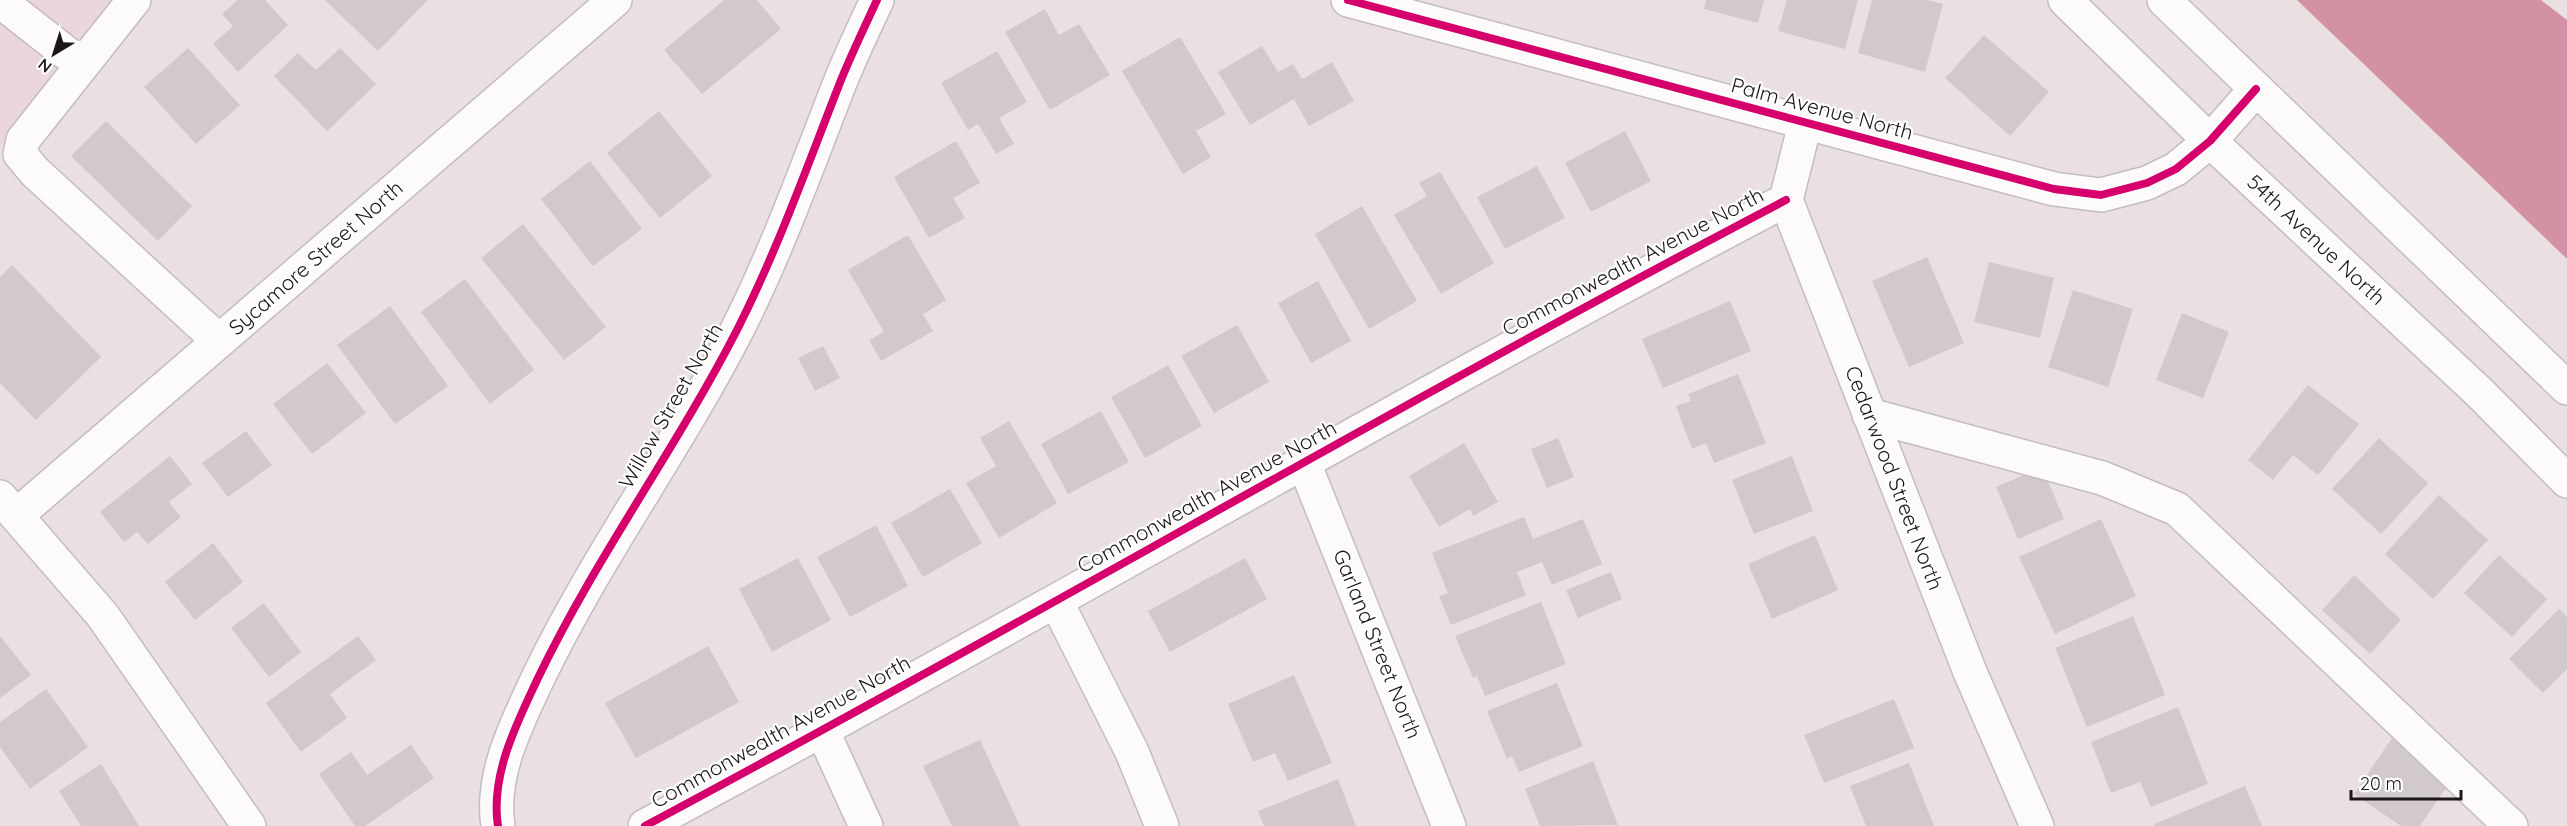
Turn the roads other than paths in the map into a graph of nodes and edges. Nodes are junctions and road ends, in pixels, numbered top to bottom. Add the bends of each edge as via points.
1 (134, 0) edge
2 (615, 0) edge
3 (877, 0) edge
4 (1348, 0) edge
5 (2065, 0) edge
6 (2164, 0) edge
7 (0, 1) edge
8 (65, 52) dead end
9 (2256, 88) junction
10 (1805, 124) junction
11 (2210, 141) junction
12 (1786, 200) junction
13 (219, 342) junction
14 (2567, 388) edge
15 (1869, 415) junction
16 (1304, 463) junction
17 (2567, 482) edge
18 (9, 506) edge
19 (1056, 601) junction
20 (822, 732) junction
21 (249, 826) edge
22 (498, 826) edge
23 (645, 826) edge
24 (866, 826) edge
25 (1162, 826) edge
26 (1449, 826) edge
27 (2037, 826) edge
28 (2511, 826) edge

1 - 13 street via 23,140 20,154
2 - 13 street, Sycamore Street North
3 - 22 street, Willow Street North via 842,78 779,241 736,331 599,561 524,709 500,771 495,808
4 - 10 street, Palm Avenue North
5 - 11 street, 54th Avenue North
6 - 9 street
7 - 8 street
9 - 11 street, Palm Avenue North
9 - 14 street
10 - 11 street, Palm Avenue North via 2054,189 2101,195 2146,183 2176,169
10 - 12 street
11 - 17 street, 54th Avenue North via 2480,393
12 - 15 street, Cedarwood Street North
12 - 16 street, Commonwealth Avenue North
13 - 18 street, Sycamore Street North
15 - 27 street, Cedarwood Street North via 1970,672
15 - 28 street via 2102,478 2177,509
16 - 19 street, Commonwealth Avenue North
16 - 26 street, Garland Street North
18 - 21 street via 103,616
19 - 20 street, Commonwealth Avenue North
19 - 25 street via 1132,752
20 - 23 street, Commonwealth Avenue North
20 - 24 street

